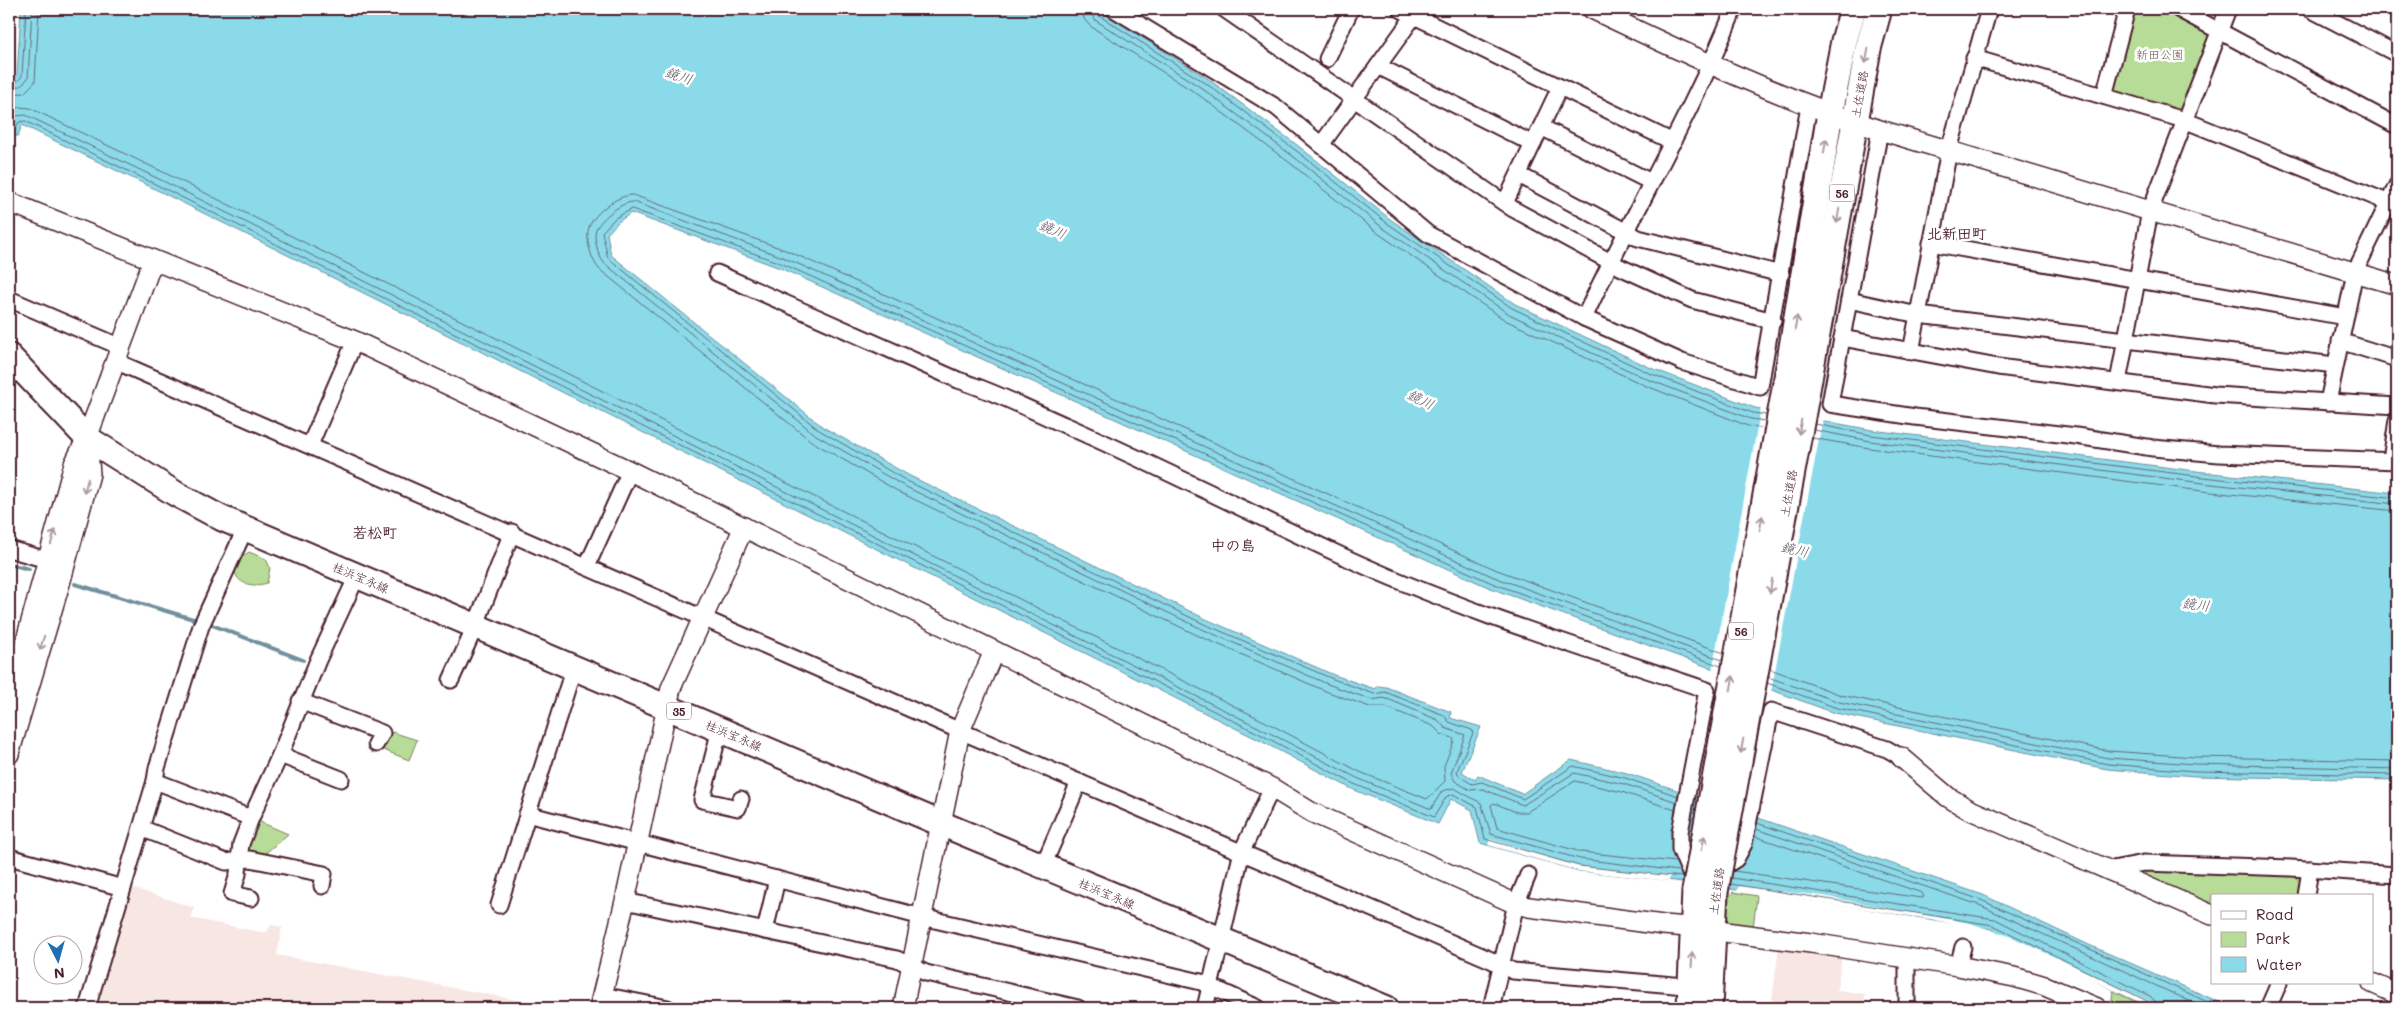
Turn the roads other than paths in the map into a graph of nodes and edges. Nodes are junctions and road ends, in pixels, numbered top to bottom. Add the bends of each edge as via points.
1 (1114, 9) edge
2 (1224, 9) edge
3 (1351, 9) edge
4 (1592, 9) edge
5 (1734, 9) edge
6 (1853, 9) edge
7 (1879, 9) edge
8 (1988, 9) edge
9 (2127, 9) edge
10 (2178, 9) edge
11 (2228, 9) edge
12 (2310, 9) edge
13 (1411, 11) edge
14 (2218, 30) junction
15 (2397, 54) edge
16 (1974, 58) junction
17 (1327, 59) dead end
18 (1378, 66) junction
19 (1711, 66) junction
20 (1560, 87) junction
21 (2104, 96) junction
22 (1353, 99) junction
23 (1820, 110) junction
24 (2184, 120) junction
25 (1854, 122) junction
26 (2397, 126) edge
27 (1541, 127) junction
28 (1880, 130) junction
29 (1673, 142) junction
30 (1533, 144) junction
31 (1321, 145) junction
32 (1949, 150) junction
33 (1519, 175) junction
34 (1652, 182) junction
35 (2397, 185) edge
36 (9, 202) edge
37 (1505, 204) junction
38 (2393, 204) edge
39 (2150, 211) junction
40 (1627, 233) junction
41 (1931, 243) junction
42 (153, 260) junction
43 (1611, 260) junction
44 (2355, 272) junction
45 (716, 273) dead end
46 (1780, 274) junction
47 (2136, 281) junction
48 (2397, 285) edge
49 (9, 299) edge
50 (1849, 300) junction
51 (1918, 314) junction
52 (2345, 317) junction
53 (1584, 318) junction
54 (1773, 321) junction
55 (1842, 338) junction
56 (2125, 339) junction
57 (355, 341) junction
58 (2340, 341) junction
59 (1911, 352) junction
60 (118, 354) junction
61 (9, 356) edge
62 (2397, 359) edge
63 (2335, 365) junction
64 (1799, 375) junction
65 (2118, 382) junction
66 (2328, 402) junction
67 (2397, 406) edge
68 (2397, 420) edge
69 (87, 438) junction
70 (310, 445) junction
71 (2394, 460) edge
72 (630, 471) junction
73 (744, 527) junction
74 (245, 529) junction
75 (512, 532) junction
76 (9, 549) edge
77 (47, 560) junction
78 (587, 566) junction
79 (358, 574) junction
80 (703, 617) junction
81 (475, 627) junction
82 (994, 651) junction
83 (574, 668) junction
84 (451, 680) dead end
85 (300, 701) junction
86 (9, 702) edge
87 (666, 706) junction
88 (720, 729) junction
89 (960, 731) junction
90 (376, 744) dead end
91 (9, 754) edge
92 (280, 755) junction
93 (1901, 757) joint
94 (341, 779) dead end
95 (156, 781) junction
96 (1080, 782) junction
97 (1272, 788) junction
98 (741, 799) dead end
99 (527, 814) junction
100 (251, 818) junction
101 (942, 824) junction
102 (141, 828) junction
103 (638, 843) junction
104 (1242, 851) junction
105 (9, 857) edge
106 (239, 860) junction
107 (1043, 866) junction
108 (2310, 869) junction
109 (2107, 870) junction
110 (1528, 875) dead end
111 (2397, 875) edge
112 (777, 879) junction
113 (1706, 885) junction
114 (322, 886) dead end
115 (123, 888) junction
116 (2306, 894) edge
117 (251, 898) dead end
118 (625, 901) junction
119 (1516, 904) junction
120 (499, 905) dead end
121 (2211, 915) edge
122 (922, 917) junction
123 (1703, 927) junction
124 (765, 931) junction
125 (1220, 939) junction
126 (1963, 947) dead end
127 (1907, 957) junction
128 (912, 966) junction
129 (1500, 966) junction
130 (1958, 966) junction
131 (2279, 984) edge
132 (2374, 984) edge
133 (1210, 986) junction
134 (2397, 994) edge
135 (1699, 998) edge
136 (600, 1002) edge
137 (87, 1008) edge
138 (668, 1008) edge
139 (903, 1008) edge
140 (1078, 1008) edge
141 (1205, 1008) edge
142 (1258, 1008) edge
143 (1386, 1008) edge
144 (1491, 1008) edge
145 (1908, 1008) edge
146 (2097, 1008) edge
147 (2268, 1008) edge

1 - 31 street via 1276,107
2 - 22 street
3 - 17 street
4 - 19 street
5 - 19 street
6 - 23 highway, 土佐道路 / 56
7 -> 25 highway, 土佐道路 / 56
8 - 16 street
9 - 21 street
10 - 14 street
11 - 14 street
12 - 15 street
13 - 18 street
13 - 20 street
14 - 24 street
14 - 26 street
16 - 21 street
16 - 32 street
18 - 22 street
18 - 30 street
19 - 23 street
19 - 29 street
20 - 27 street
20 - 29 street
21 - 24 street
22 - 31 street
22 - 37 street
23 - 25 street
23 - 46 street
64 -> 23 highway, 土佐道路 / 56
24 - 38 street
24 - 39 street
25 - 28 street
25 -> 64 highway, 土佐道路 / 56
27 - 30 street
27 - 34 street
28 - 32 street
28 - 50 street
29 - 34 street
30 - 33 street
31 - 53 street via 1428,234
32 - 39 street
32 - 41 street
33 - 37 street
33 - 40 street
34 - 40 street
35 - 38 street
36 - 42 street
37 - 43 street
38 - 44 street
39 - 44 street
39 - 47 street
40 - 43 street
40 - 46 street
41 - 47 street
41 - 51 street
42 - 57 street
42 - 60 street
43 - 53 street
43 - 54 street via 1692,300
44 - 48 street
44 - 52 street
45 - 113 street via 949,376 986,388 1394,578 1523,627 1707,690 1680,832 1680,849
46 - 54 street
47 - 52 street
47 - 56 street
49 - 60 street
50 - 51 street
50 - 55 street
51 - 56 street
51 - 59 street
52 - 58 street
53 - 54 street via 1682,362 1760,387
55 - 59 street
55 - 71 street via 1830,404 2153,448 2220,454
56 - 63 street
56 - 65 street
57 - 70 street
57 - 72 street
58 - 62 street
58 - 63 street
59 - 65 street
60 - 69 street
60 - 70 street
61 - 69 main road, 桂浜宝永線 / 35
63 - 66 street
64 - 113 highway, 土佐道路 / 56, bridge
65 - 66 street via 2215,395
66 - 67 street
68 - 71 street
69 - 74 main road, 桂浜宝永線 / 35 via 176,494
77 -> 69 street via 74,464
69 -> 91 street via 90,474
70 - 75 street
72 - 73 street
72 - 78 street
73 - 80 street
73 - 82 street
74 - 79 main road, 桂浜宝永線 / 35
74 - 95 street via 203,623 157,768
75 - 78 street
75 - 81 street
76 - 77 street
77 - 86 street
78 - 80 street
79 - 81 main road, 桂浜宝永線 / 35
79 - 85 street
80 - 87 street
80 - 89 street
81 - 83 main road, 桂浜宝永線 / 35
81 - 84 street
82 - 89 street
82 - 97 street
83 - 87 main road, 桂浜宝永線 / 35
83 - 99 street
85 - 90 street via 382,732
85 - 92 street
87 - 88 main road, 桂浜宝永線 / 35
87 - 103 street
88 - 98 street via 702,800 738,808
88 - 101 main road, 桂浜宝永線 / 35
89 - 96 street
89 - 101 street
92 - 94 street
92 - 100 street
93 - 109 street via 1968,810
93 - 113 street via 1887,749 1771,712 1742,852
95 - 100 street
95 - 102 street
96 - 104 street
96 - 107 street
97 - 104 street
97 - 119 street via 1311,812
99 - 103 street
99 - 120 street
100 - 106 street
101 - 107 main road, 桂浜宝永線 / 35
101 - 122 street
102 - 106 street via 226,862
102 - 115 street
103 - 112 street
103 - 118 street
104 - 125 street
104 - 129 street
105 - 115 street
106 - 114 street via 250,859 324,874
106 - 117 street via 232,894
107 - 125 main road, 桂浜宝永線 / 35
108 - 109 street via 2144,863
108 - 111 street
108 - 116 street
109 - 121 street
110 - 119 street
112 - 122 street
112 - 124 street
113 - 123 highway, 土佐道路 / 56
115 - 137 street
118 - 124 street
118 - 136 street
119 - 123 street via 1663,925
119 - 129 street
122 - 128 street
122 - 133 street
123 - 127 street
123 - 135 highway, 土佐道路 / 56
124 - 128 street via 897,959
125 - 133 street
125 - 143 main road, 桂浜宝永線 / 35
126 - 130 street
127 - 130 street
127 - 145 street
128 - 139 street
128 - 140 street via 926,973
129 - 135 street
129 - 144 street
130 - 146 street via 2045,986
131 - 147 street
132 - 134 street
133 - 141 street
133 - 142 street
136 - 138 street

